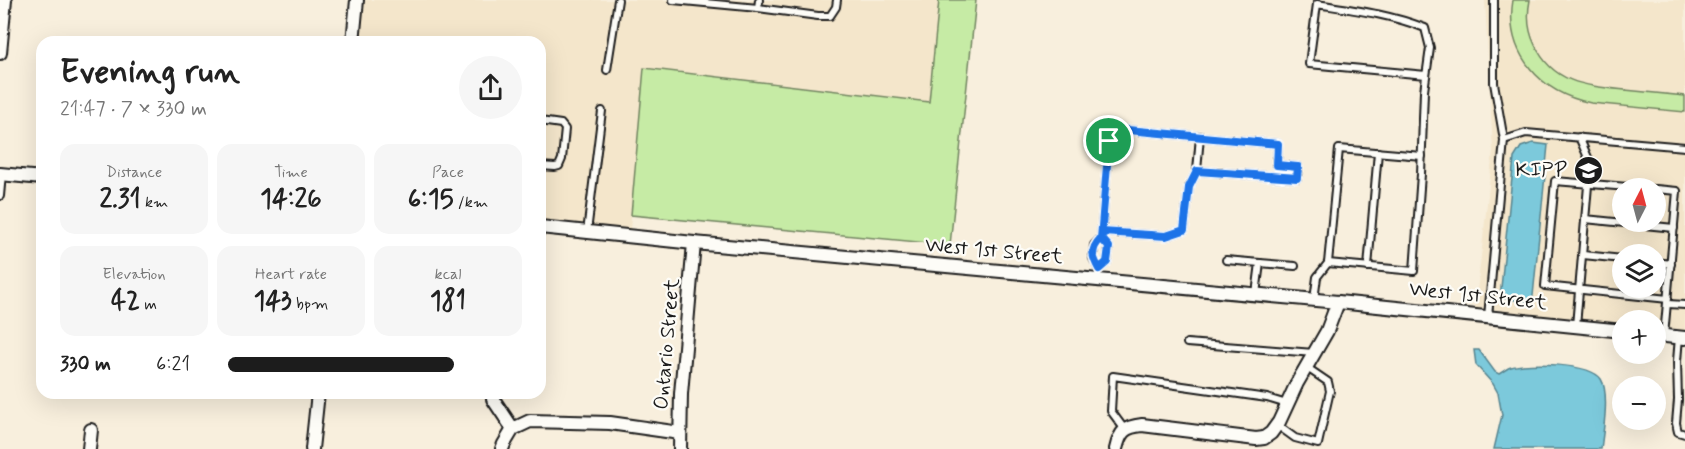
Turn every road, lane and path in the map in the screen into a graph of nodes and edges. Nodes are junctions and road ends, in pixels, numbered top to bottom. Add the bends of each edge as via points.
1 (5, 0) edge
2 (357, 0) edge
3 (618, 0) edge
4 (673, 0) edge
5 (759, 0) edge
6 (837, 0) edge
7 (1494, 0) edge
8 (758, 8) junction
9 (354, 36) edge
10 (0, 53) edge
11 (607, 70) dead end
12 (1426, 75) junction
13 (602, 111) dead end
14 (546, 122) edge
15 (1200, 136) junction
16 (1579, 137) junction
17 (1504, 140) junction
18 (1685, 147) edge
19 (1378, 152) junction
20 (1422, 156) junction
21 (546, 166) edge
22 (1197, 171) junction
23 (1, 174) edge
24 (36, 177) edge
25 (1588, 184) junction
26 (1612, 186) edge
27 (1666, 190) edge
28 (0, 196) edge
29 (1586, 219) junction
30 (546, 228) edge
31 (1674, 228) junction
32 (587, 231) junction
33 (1102, 235) junction
34 (694, 243) junction
35 (1583, 255) junction
36 (1612, 258) edge
37 (1227, 260) dead end
38 (1260, 263) junction
39 (1328, 263) junction
40 (1666, 263) edge
41 (1671, 264) junction
42 (1295, 266) dead end
43 (1368, 267) junction
44 (1098, 274) junction
45 (1580, 290) junction
46 (1256, 294) junction
47 (1314, 300) junction
48 (1338, 302) junction
49 (1668, 302) junction
50 (1685, 305) edge
51 (1666, 310) edge
52 (1488, 317) junction
53 (1576, 326) junction
54 (1612, 330) edge
55 (1666, 336) edge
56 (1682, 338) edge
57 (1187, 343) dead end
58 (1314, 353) junction
59 (1306, 367) junction
60 (317, 399) edge
61 (493, 399) dead end
62 (1288, 404) junction
63 (1277, 425) junction
64 (513, 429) junction
65 (91, 430) dead end
66 (1125, 430) junction
67 (680, 433) junction
68 (1685, 434) edge
69 (89, 449) edge
70 (312, 449) edge
71 (502, 449) edge
72 (680, 449) edge
73 (1116, 449) edge

1 - 10 street
2 - 9 street
3 - 11 lane
4 - 8 lane
5 - 8 lane
6 - 8 lane via 830,16
7 - 17 lane via 1494,83
12 - 12 lane via 1430,48 1425,28 1380,14 1317,4 1309,64
12 - 20 lane
13 - 32 lane
14 - 21 lane via 561,124 565,129 560,166
15 - 22 lane
15 - 22 lane via 1278,144 1277,165 1298,167 1297,178
15 - 33 lane via 1128,130 1109,141
16 - 17 lane via 1526,133
16 - 18 lane
16 - 25 lane via 1590,162
17 - 52 lane
19 - 20 lane
19 - 39 lane via 1339,148
19 - 43 lane
20 - 43 lane via 1414,271
22 - 33 lane via 1189,187 1184,230 1166,236
23 - 24 street
23 - 28 lane
25 - 26 lane
25 - 29 lane
25 - 45 lane via 1555,180 1545,286
27 - 31 lane via 1677,191
29 - 31 lane
29 - 35 lane
30 - 32 street, West 1st Street
31 - 41 lane
32 - 34 street, West 1st Street
33 - 44 lane via 1094,245
33 - 44 lane via 1109,247 1107,262
34 - 44 street, West 1st Street
34 - 67 street, Ontario Street
35 - 36 lane
35 - 45 lane
37 - 38 lane
38 - 42 lane
38 - 46 lane
39 - 43 lane
39 - 47 lane via 1317,277
40 - 41 lane
41 - 49 lane
44 - 46 street, West 1st Street
45 - 49 lane
45 - 53 lane
46 - 47 street, West 1st Street
47 - 48 street, West 1st Street
48 - 52 street, West 1st Street
48 - 58 street
49 - 50 lane
49 - 51 lane
52 - 53 street, West 1st Street
53 - 54 street, West 1st Street
55 - 56 street
56 - 68 lane via 1677,361 1676,423 1678,432
57 - 58 lane
58 - 59 street
59 - 62 street
59 - 63 lane via 1328,382 1330,391 1318,444 1295,438
60 - 70 street
61 - 64 street
62 - 63 street
62 - 66 lane via 1113,376 1111,411
63 - 66 street via 1264,438 1256,440 1142,425
64 - 67 street via 530,421 571,421
64 - 71 street
65 - 69 street
66 - 73 street
67 - 72 street, Ontario Street

